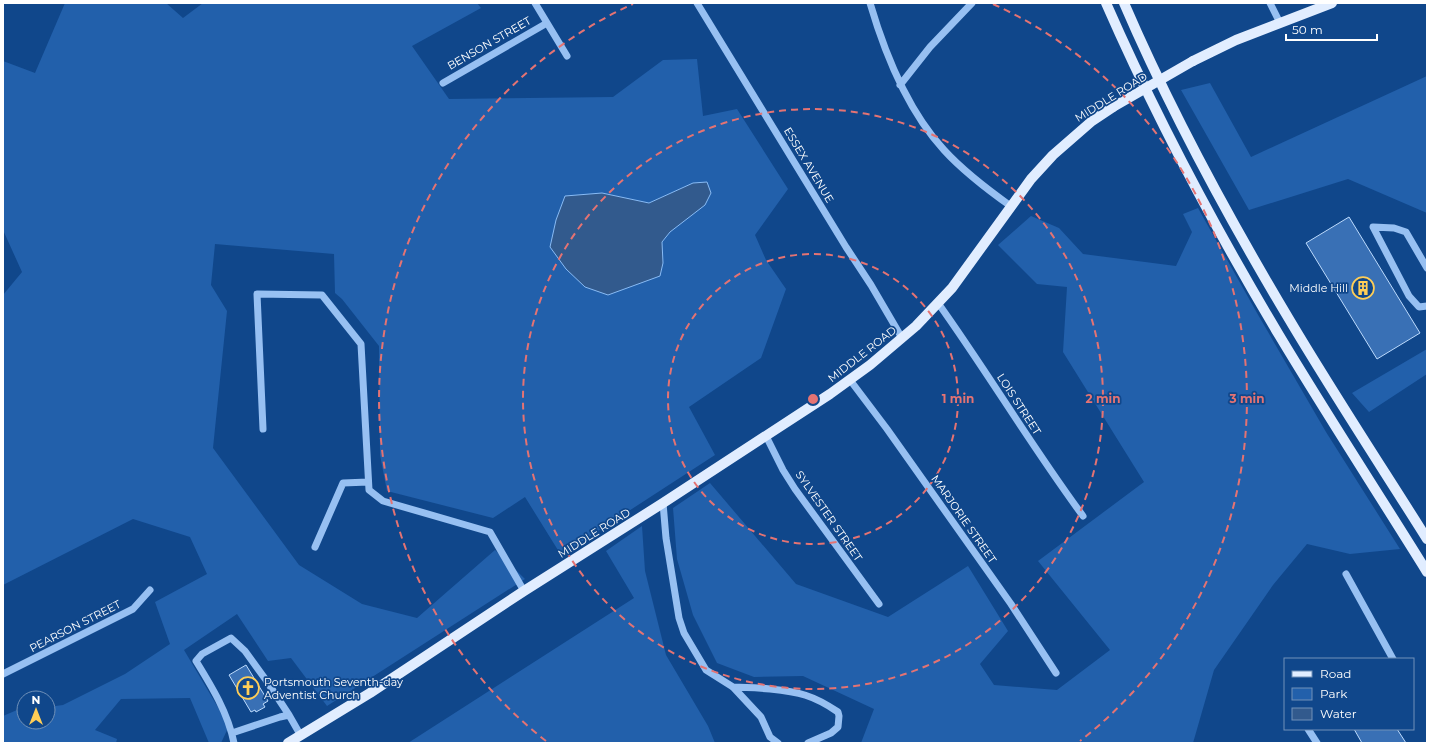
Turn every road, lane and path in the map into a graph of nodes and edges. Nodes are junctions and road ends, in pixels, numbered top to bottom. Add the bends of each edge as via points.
1 (535, 3) edge
2 (697, 3) edge
3 (870, 3) edge
4 (972, 3) edge
5 (1106, 3) edge
6 (1124, 3) edge
7 (1270, 3) edge
8 (1332, 3) edge
9 (547, 23) junction
10 (1280, 23) junction
11 (567, 56) dead end
12 (443, 82) dead end
13 (900, 85) junction
14 (1012, 207) junction
15 (1427, 268) edge
16 (938, 303) junction
17 (1427, 306) edge
18 (902, 338) junction
19 (850, 380) junction
20 (263, 429) dead end
21 (766, 436) junction
22 (368, 482) junction
23 (663, 503) junction
24 (1083, 516) dead end
25 (1427, 539) edge
26 (315, 547) dead end
27 (1427, 572) edge
28 (1346, 574) dead end
29 (150, 590) dead end
30 (524, 591) junction
31 (880, 604) dead end
32 (1392, 658) edge
33 (1056, 673) dead end
34 (3, 674) edge
35 (733, 687) junction
36 (289, 715) junction
37 (1309, 730) edge
38 (232, 733) junction
39 (301, 736) junction
40 (234, 743) edge
41 (288, 743) edge
42 (778, 743) edge
43 (808, 743) edge
44 (1317, 743) edge

1 - 9 street
2 - 18 street, ESSEX AVENUE
3 - 13 street
4 - 13 street via 930,47
5 - 27 main road via 1173,144 1238,265
6 - 25 main road via 1183,127 1244,242 1311,355
7 - 10 street
8 - 10 main road, MIDDLE ROAD
9 - 11 street
9 - 12 street, BENSON STREET
10 - 14 main road, MIDDLE ROAD, bridge via 1193,61 1092,121 1063,145
13 - 14 street via 944,150 983,186
14 - 16 main road, MIDDLE ROAD via 966,270
15 - 17 street via 1406,232 1394,228 1374,227 1409,296 1419,307
16 - 18 main road, MIDDLE ROAD
16 - 24 street, LOIS STREET
18 - 19 main road, MIDDLE ROAD
19 - 21 main road, MIDDLE ROAD
19 - 33 street, MARJORIE STREET via 1011,604
20 - 22 street via 257,294 322,295 361,344
21 - 23 main road, MIDDLE ROAD
21 - 31 street, SYLVESTER STREET via 795,489
22 - 26 street via 343,483
22 - 30 street via 369,490 383,501 490,532
23 - 30 main road, MIDDLE ROAD
23 - 35 street via 666,538 679,618 684,633 706,670
28 - 32 street
29 - 34 street, PEARSON STREET via 133,609
30 - 39 main road, MIDDLE ROAD
35 - 42 street via 761,718 770,737
35 - 43 street via 748,686 797,692 814,698 838,712 838,727
36 - 38 street
36 - 38 street via 245,651 231,638 202,654 196,661 220,702
36 - 39 street
37 - 44 street
38 - 40 street
39 - 41 main road, MIDDLE ROAD

